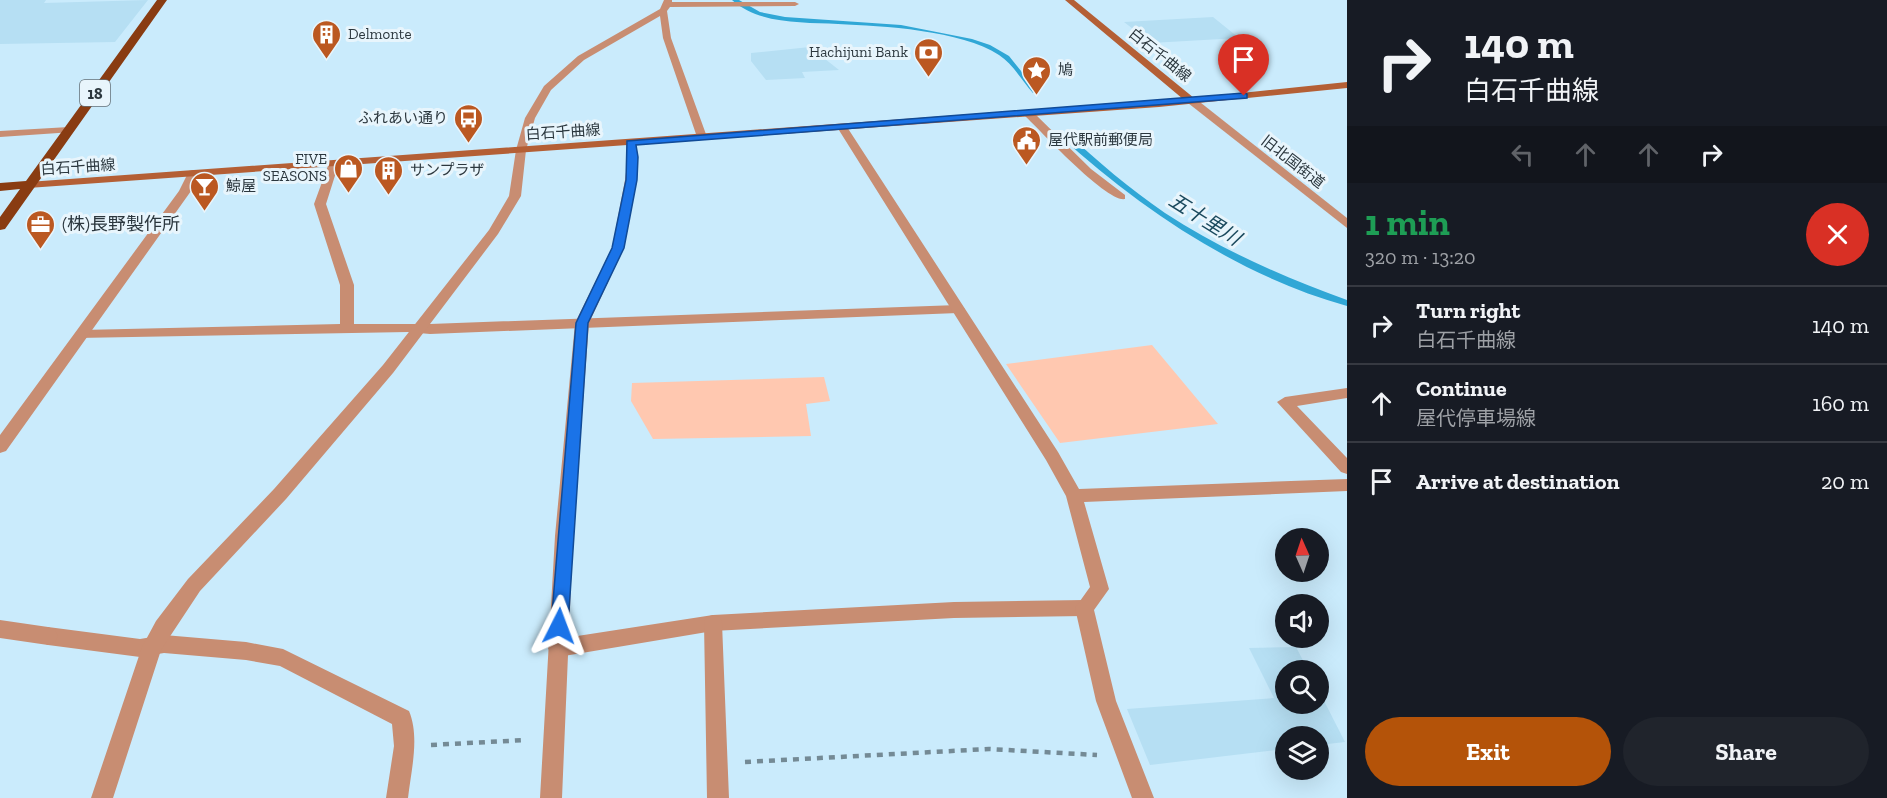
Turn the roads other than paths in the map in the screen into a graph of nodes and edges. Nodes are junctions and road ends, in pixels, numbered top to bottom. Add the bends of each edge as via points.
1 (162, 0) edge
2 (1069, 0) edge
3 (795, 4) dead end
4 (666, 6) edge
5 (1347, 85) edge
6 (1192, 101) junction
7 (1029, 114) junction
8 (842, 127) junction
9 (69, 130) junction
10 (0, 134) edge
11 (702, 137) junction
12 (631, 143) junction
13 (521, 150) junction
14 (334, 163) junction
15 (193, 173) junction
16 (28, 185) junction
17 (0, 187) edge
18 (1121, 197) dead end
19 (1347, 224) edge
20 (0, 226) edge
21 (958, 309) junction
22 (582, 323) junction
23 (418, 327) junction
24 (347, 329) junction
25 (82, 335) junction
26 (1347, 393) edge
27 (0, 447) edge
28 (1347, 468) edge
29 (1347, 485) edge
30 (1074, 496) junction
31 (1084, 608) junction
32 (712, 623) junction
33 (0, 630) edge
34 (152, 647) junction
35 (558, 648) junction
36 (102, 798) edge
37 (397, 798) edge
38 (551, 798) edge
39 (718, 798) edge
40 (1143, 798) edge

1 - 9 highway, 18
2 - 6 main road, 白石千曲線
3 - 4 street
4 - 11 street via 667,38
4 - 13 street via 581,58 554,80 530,118
5 - 6 main road
6 - 7 main road, 白石千曲線
6 - 19 street, 旧北国街道
7 - 8 main road, 白石千曲線
7 - 18 street via 1087,171
8 - 11 main road, 白石千曲線
8 - 21 street
9 - 10 street
9 - 16 highway, 18
11 - 12 main road, 白石千曲線
12 - 13 main road, 白石千曲線
12 - 22 street via 632,180 618,248
13 - 14 main road, 白石千曲線
13 - 23 street via 515,196 494,231
14 - 15 main road, 白石千曲線
14 - 24 street via 320,204 347,285
15 - 16 main road, 白石千曲線
15 - 25 street
16 - 17 highway
16 - 20 highway, 18
21 - 22 street
21 - 30 street
22 - 23 street via 430,330
22 - 35 street
23 - 24 street
23 - 34 street via 388,369 280,495 194,585
24 - 25 street
25 - 27 street
26 - 28 street via 1285,402
29 - 30 street
30 - 31 street via 1100,589
31 - 32 street via 954,610
31 - 40 street via 1106,701
32 - 35 street
32 - 39 street
33 - 34 street
34 - 36 street
34 - 37 street via 164,644 283,658 402,718 404,746
35 - 38 street

